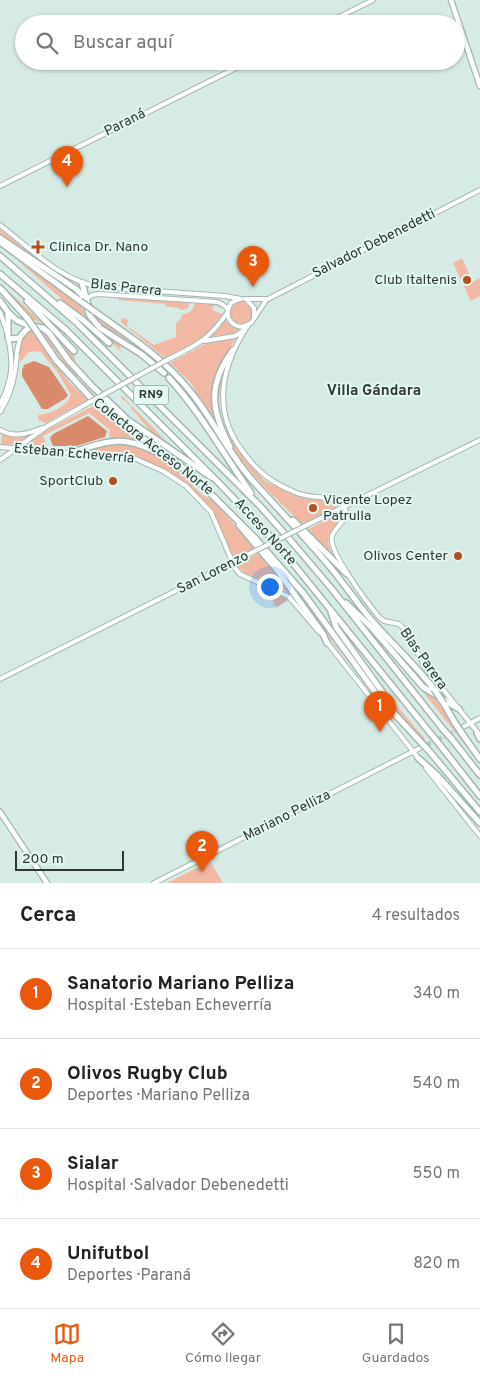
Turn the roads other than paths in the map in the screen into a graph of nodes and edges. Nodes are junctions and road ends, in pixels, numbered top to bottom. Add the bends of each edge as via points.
1 (373, 0) edge
2 (451, 0) edge
3 (343, 15) edge
4 (456, 15) edge
5 (465, 42) edge
6 (232, 70) edge
7 (480, 86) edge
8 (0, 186) edge
9 (480, 190) edge
10 (0, 225) edge
11 (0, 240) edge
12 (0, 256) edge
13 (0, 274) edge
14 (82, 283) junction
15 (14, 286) junction
16 (0, 288) edge
17 (39, 289) junction
18 (87, 299) junction
19 (243, 299) junction
20 (268, 299) junction
21 (0, 301) edge
22 (91, 311) junction
23 (227, 311) junction
24 (0, 312) edge
25 (8, 312) junction
26 (254, 317) junction
27 (248, 325) junction
28 (32, 326) junction
29 (245, 330) junction
30 (8, 336) junction
31 (21, 336) junction
32 (202, 342) junction
33 (108, 343) dead end
34 (233, 350) junction
35 (74, 351) dead end
36 (164, 373) dead end
37 (169, 378) dead end
38 (0, 404) edge
39 (0, 412) edge
40 (46, 427) junction
41 (0, 430) edge
42 (480, 440) edge
43 (0, 447) edge
44 (17, 449) junction
45 (70, 453) junction
46 (0, 460) edge
47 (237, 461) junction
48 (177, 463) junction
49 (217, 481) junction
50 (222, 503) junction
51 (276, 505) junction
52 (260, 506) junction
53 (344, 508) junction
54 (234, 563) junction
55 (347, 574) junction
56 (330, 588) junction
57 (329, 606) junction
58 (327, 643) junction
59 (0, 679) edge
60 (459, 709) junction
61 (387, 717) junction
62 (480, 718) edge
63 (470, 723) junction
64 (462, 729) junction
65 (479, 736) edge
66 (420, 748) tunnel mouth
67 (414, 752) junction
68 (418, 758) junction
69 (480, 759) edge
70 (480, 775) edge
71 (480, 796) edge
72 (0, 812) edge
73 (480, 812) edge
74 (480, 823) edge
75 (480, 836) edge
76 (47, 883) edge
77 (154, 883) edge

1 - 3 street
2 - 4 main road
5 - 7 main road
6 - 8 street, Paraná
9 - 20 street, Salvador Debenedetti
10 - 14 street, Blas Parera via 50,264
11 - 22 highway, bridge
11 - 22 highway via 76,289
12 - 17 highway, Acceso Norte / RN9
13 - 15 highway, Acceso Norte / RN9
14 - 18 highway
14 - 19 street, Blas Parera
15 - 35 highway
15 - 49 highway, Acceso Norte / RN9 via 66,330
16 - 48 highway, Colectora Acceso Norte, bridge via 28,319 65,371 91,398
17 - 33 highway via 83,320
17 - 52 highway, Acceso Norte / RN9 via 131,375
18 - 22 highway
18 - 23 street, Blas Parera via 99,294 209,301 222,303
19 - 20 street, Salvador Debenedetti
19 - 23 street via 233,301
19 - 26 street via 252,304
20 - 26 street, Salvador Debenedetti
21 - 25 highway
22 - 36 highway via 100,328
22 - 47 highway via 179,378
23 - 27 street via 232,324
23 - 32 street
24 - 30 street
25 - 28 highway via 21,323
25 - 30 highway
26 - 27 street
27 - 29 street
28 - 31 highway
28 - 49 highway via 49,333 69,361 128,420
29 - 32 street via 235,336
29 - 34 street
30 - 31 highway via 13,340
30 - 38 street via 12,370
31 - 39 street via 14,381
32 - 40 street, bridge
34 - 47 highway via 218,376 214,401 218,422
34 - 53 street via 222,394 226,421 236,443 270,480 300,495 334,499
37 - 52 highway via 198,414
40 - 41 street via 21,435
40 - 44 street
42 - 53 street, San Lorenzo
43 - 44 street, Esteban Echeverría
44 - 45 street, Esteban Echeverría
44 - 46 street
45 - 48 highway via 122,440 147,447
45 - 54 street, Esteban Echeverría via 140,460 181,482 213,515
47 - 51 highway
48 - 50 highway, Colectora Acceso Norte
49 - 57 highway, Acceso Norte / RN9 via 279,546
50 - 58 highway via 277,570
50 - 73 highway, Colectora Acceso Norte, bridge via 304,594 378,696
51 - 55 highway
51 - 64 highway, bridge via 369,617 410,659
52 - 56 highway, Acceso Norte / RN9
53 - 54 street, San Lorenzo, bridge
53 - 55 street, Blas Parera via 347,513 345,520 332,540
54 - 58 street, Esteban Echeverría via 244,576 289,597
54 - 59 street, San Lorenzo
55 - 60 street, Blas Parera via 379,617 399,624 406,631 425,668
56 - 60 highway via 372,628 423,687
56 - 70 highway, Acceso Norte / RN9, bridge
57 - 61 highway via 336,627 383,692
57 - 71 highway, Acceso Norte / RN9, bridge
58 - 61 street, Esteban Echeverría
60 - 63 street, Blas Parera
61 - 67 street, Esteban Echeverría
62 - 63 street
63 - 64 street
63 - 65 street, Blas Parera
64 - 69 highway
66 - 67 street, Mariano Pelliza
67 - 68 street, Esteban Echeverría
67 - 77 street, Mariano Pelliza
68 - 74 highway
68 - 75 street, Esteban Echeverría
72 - 76 main road

